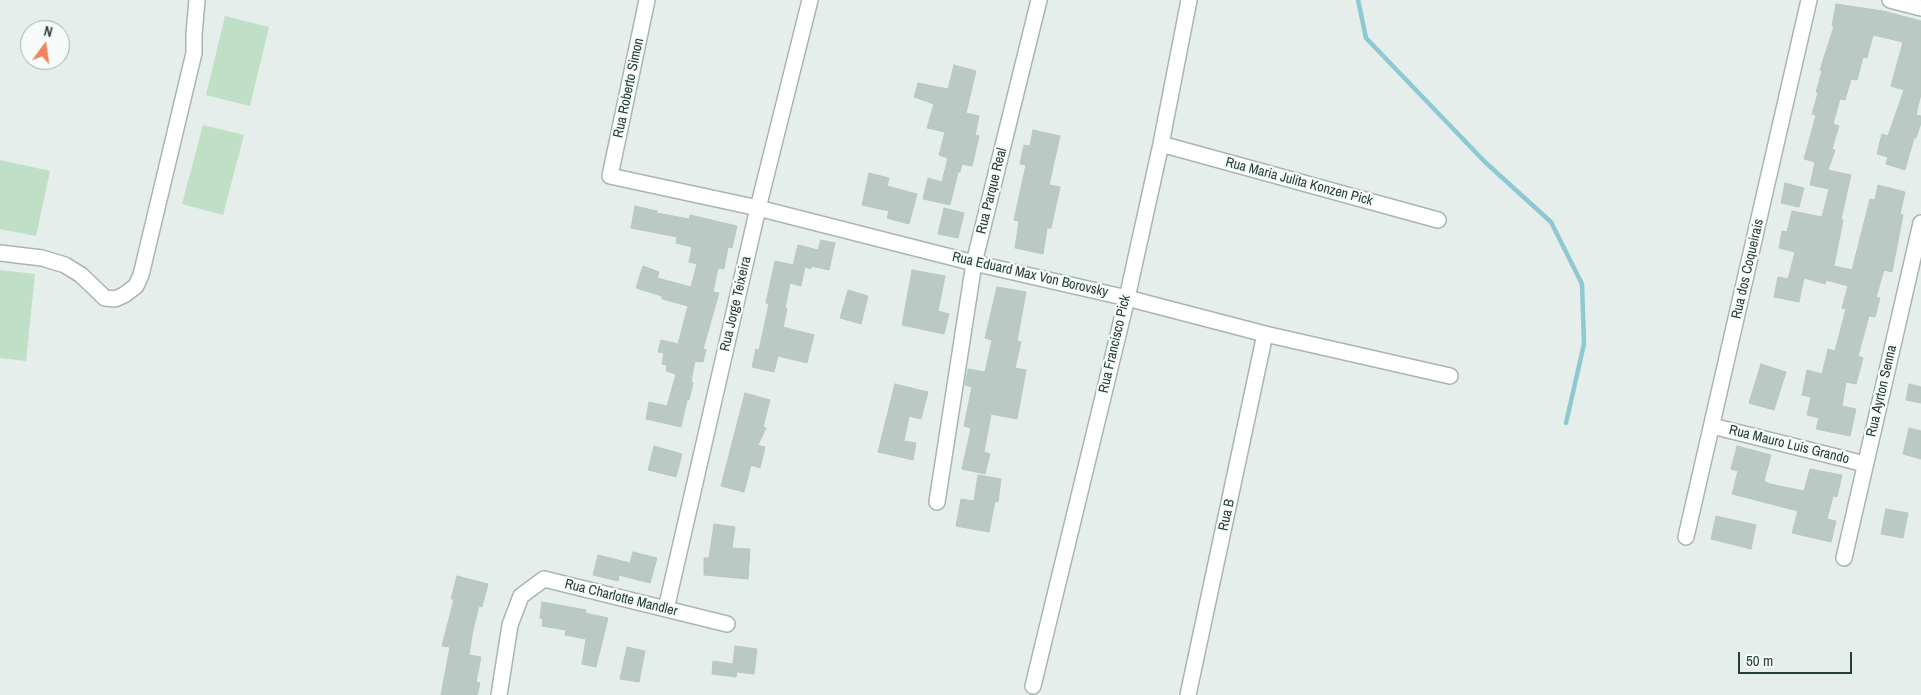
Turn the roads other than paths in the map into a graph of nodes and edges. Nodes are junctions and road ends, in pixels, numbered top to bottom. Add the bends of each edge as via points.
1 (197, 0) edge
2 (647, 0) edge
3 (810, 0) edge
4 (1039, 0) edge
5 (1189, 0) edge
6 (1809, 0) edge
7 (1890, 0) edge
8 (1921, 8) edge
9 (1160, 144) junction
10 (610, 176) joint
11 (758, 208) junction
12 (1438, 220) dead end
13 (1921, 223) edge
14 (0, 253) edge
15 (974, 263) junction
16 (1127, 298) junction
17 (1265, 334) junction
18 (1450, 376) dead end
19 (1712, 426) junction
20 (1865, 464) junction
21 (937, 502) dead end
22 (1686, 537) dead end
23 (1844, 558) dead end
24 (666, 609) junction
25 (726, 624) dead end
26 (1033, 686) dead end
27 (499, 695) edge
28 (1188, 695) edge

1 - 14 street via 194,53 136,286 115,299 105,298 65,265 42,258
2 - 10 street, Rua Roberto Simon
3 - 11 street, Rua Jorge Teixeira
4 - 15 street, Rua Parque Real
5 - 9 street, Rua Francisco Pick
6 - 19 street, Rua dos Coqueirais
7 - 8 street
9 - 12 street, Rua Maria Julita Konzen Pick
9 - 16 street, Rua Francisco Pick
10 - 11 street, Rua Eduard Max Von Borovsky
11 - 15 street, Rua Eduard Max Von Borovsky
11 - 24 street, Rua Jorge Teixeira
13 - 20 street, Rua Ayrton Senna
15 - 16 street, Rua Eduard Max Von Borovsky
15 - 21 street, Rua Parque Real
16 - 17 street, Rua Eduard Max Von Borovsky
16 - 26 street, Rua Francisco Pick
17 - 18 street, Rua Eduard Max Von Borovsky
17 - 28 street, Rua B
19 - 20 street, Rua Mauro Luis Grando
19 - 22 street, Rua dos Coqueirais
20 - 23 street, Rua Ayrton Senna
24 - 25 street, Rua Charlotte Mandler
24 - 27 street, Rua Charlotte Mandler via 544,579 521,596 510,625

